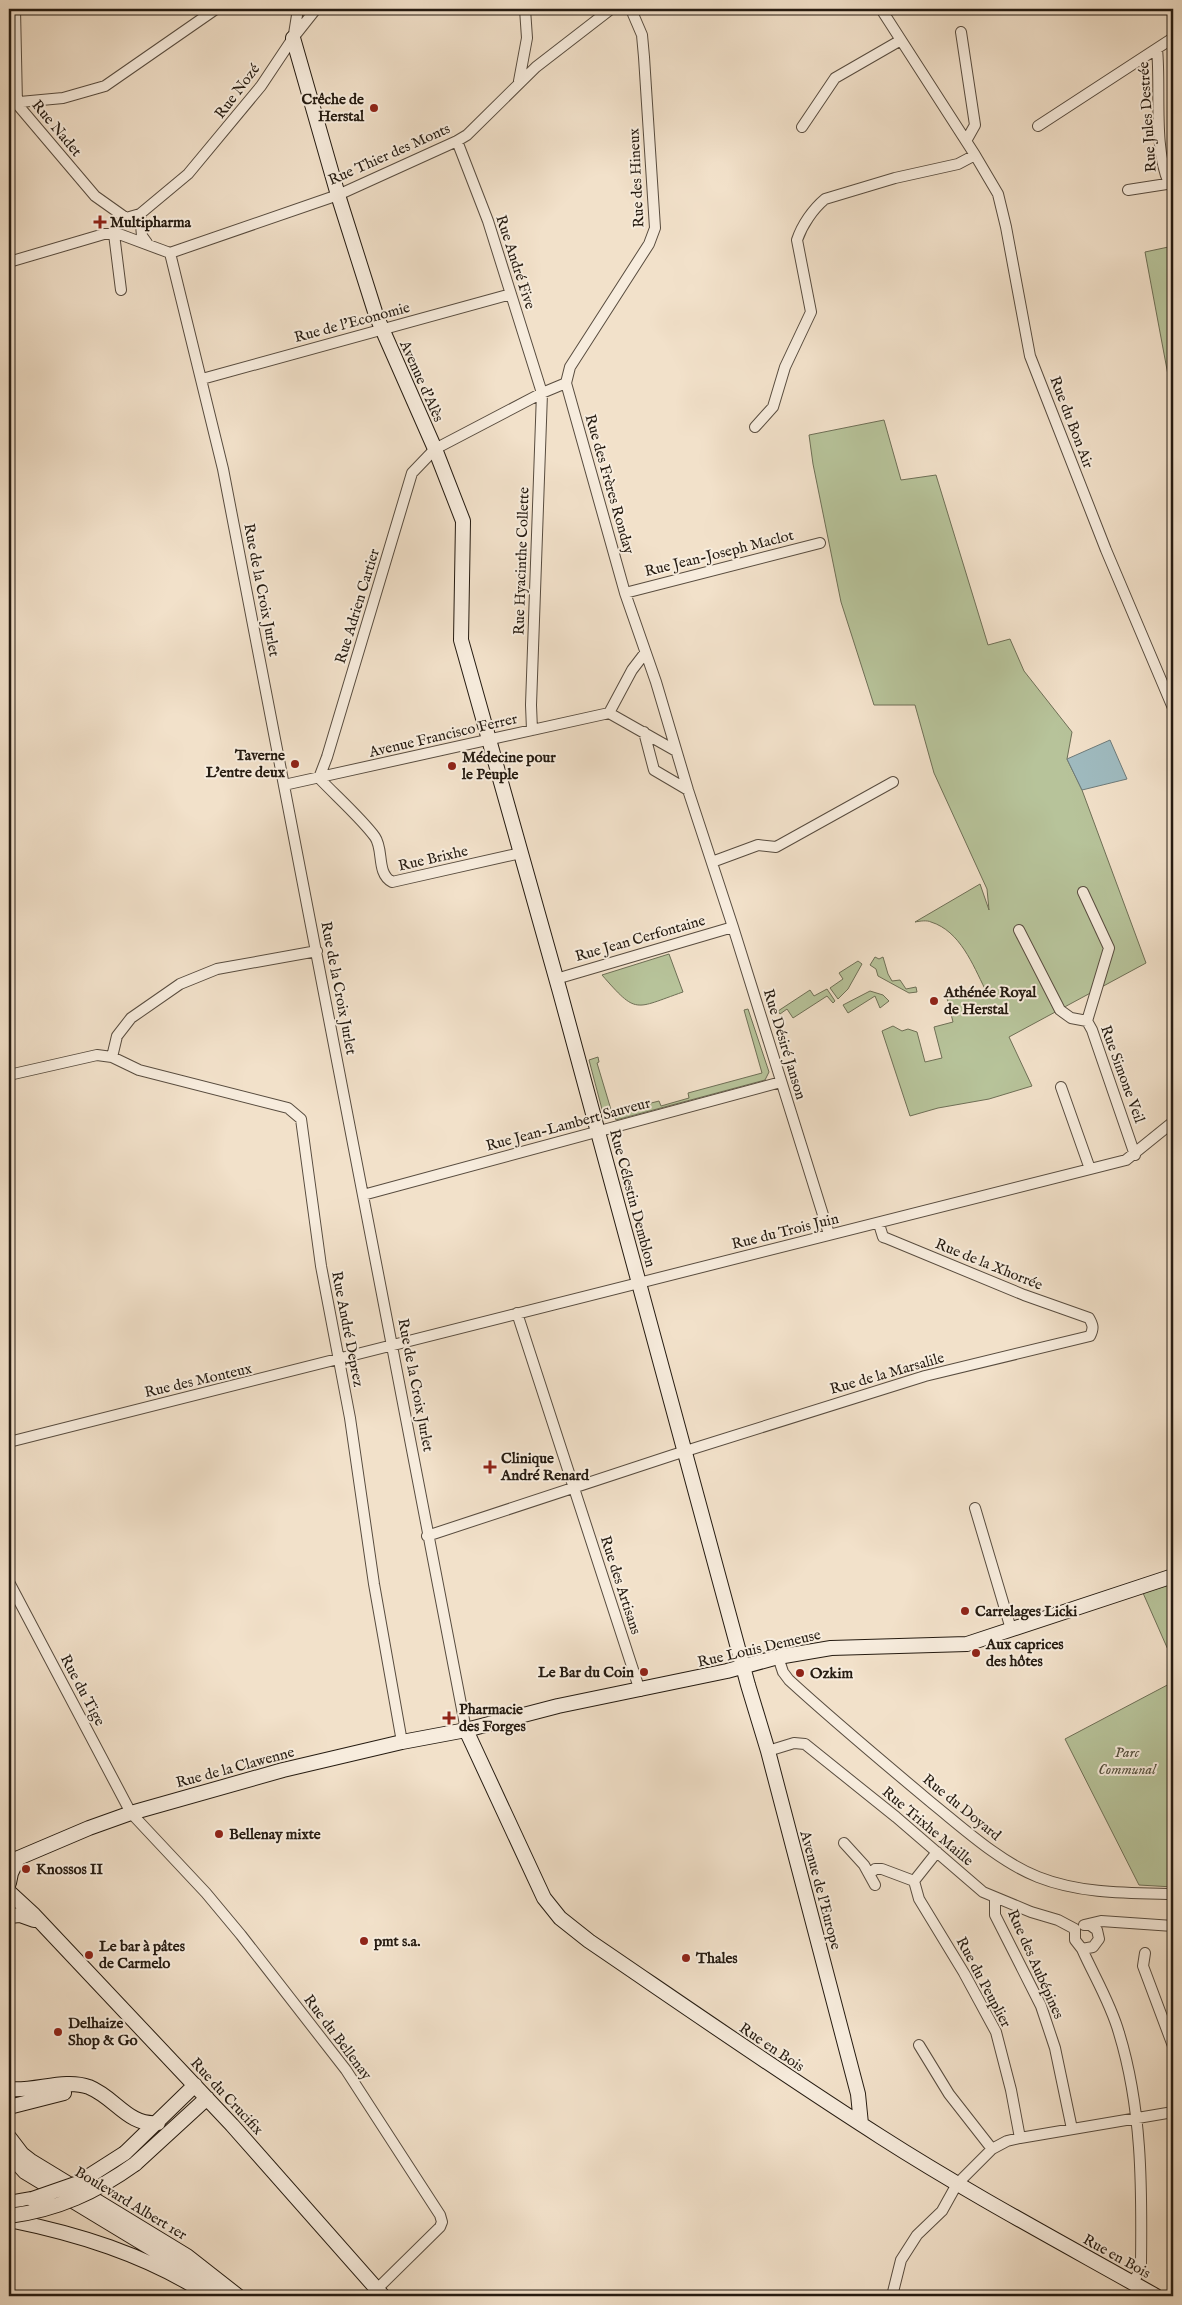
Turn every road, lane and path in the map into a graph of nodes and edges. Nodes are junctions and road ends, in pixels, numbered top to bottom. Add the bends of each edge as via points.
1 (15, 9) edge
2 (216, 9) edge
3 (298, 9) edge
4 (316, 9) edge
5 (525, 9) edge
6 (611, 9) edge
7 (633, 9) edge
8 (882, 9) edge
9 (961, 32) dead end
10 (293, 38) junction
11 (1173, 38) edge
12 (901, 40) junction
13 (12, 44) edge
14 (1157, 48) junction
15 (519, 82) junction
16 (13, 103) edge
17 (1038, 126) dead end
18 (802, 127) dead end
19 (966, 141) junction
20 (457, 142) junction
21 (975, 155) junction
22 (1171, 183) edge
23 (1128, 190) dead end
24 (338, 195) junction
25 (140, 214) junction
26 (122, 216) junction
27 (115, 234) junction
28 (147, 243) junction
29 (170, 253) junction
30 (9, 262) edge
31 (121, 290) dead end
32 (511, 294) junction
33 (382, 329) junction
34 (202, 378) junction
35 (566, 383) junction
36 (542, 393) junction
37 (755, 427) dead end
38 (435, 449) junction
39 (820, 542) dead end
40 (625, 593) junction
41 (645, 652) junction
42 (1173, 708) edge
43 (609, 713) junction
44 (532, 730) junction
45 (644, 732) junction
46 (491, 740) junction
47 (676, 751) junction
48 (319, 778) junction
49 (893, 782) dead end
50 (284, 785) junction
51 (688, 790) junction
52 (521, 853) junction
53 (712, 862) junction
54 (1083, 892) dead end
55 (733, 926) junction
56 (1019, 930) dead end
57 (317, 951) junction
58 (556, 979) junction
59 (1087, 1021) junction
60 (112, 1057) junction
61 (9, 1075) edge
62 (780, 1082) junction
63 (1061, 1087) dead end
64 (1173, 1122) edge
65 (598, 1132) junction
66 (1135, 1154) junction
67 (1090, 1169) junction
68 (363, 1195) junction
69 (879, 1224) junction
70 (829, 1234) junction
71 (640, 1284) junction
72 (517, 1313) junction
73 (1093, 1327) joint
74 (393, 1344) junction
75 (338, 1358) junction
76 (9, 1442) edge
77 (686, 1451) junction
78 (574, 1488) junction
79 (975, 1508) dead end
80 (427, 1536) junction
81 (1173, 1569) edge
82 (1173, 1576) edge
83 (9, 1582) edge
84 (1011, 1629) junction
85 (778, 1657) junction
86 (743, 1666) junction
87 (640, 1691) junction
88 (466, 1730) junction
89 (402, 1742) junction
90 (768, 1751) junction
91 (131, 1813) junction
92 (844, 1843) dead end
93 (936, 1852) junction
94 (14, 1860) edge
95 (870, 1874) junction
96 (914, 1881) junction
97 (9, 1883) edge
98 (875, 1885) dead end
99 (9, 1892) edge
100 (1173, 1894) edge
101 (995, 1899) junction
102 (9, 1904) edge
103 (9, 1916) edge
104 (41, 1924) junction
105 (1173, 1926) edge
106 (9, 1927) edge
107 (1080, 1927) junction
108 (1082, 1949) junction
109 (1145, 1953) dead end
110 (919, 2045) dead end
111 (1173, 2046) edge
112 (195, 2085) junction
113 (9, 2089) edge
114 (101, 2094) junction
115 (207, 2098) junction
116 (9, 2107) edge
117 (1173, 2112) edge
118 (1138, 2118) junction
119 (132, 2119) junction
120 (158, 2123) junction
121 (861, 2124) junction
122 (1072, 2129) junction
123 (9, 2137) edge
124 (1020, 2138) junction
125 (992, 2149) junction
126 (9, 2154) edge
127 (130, 2155) junction
128 (14, 2164) edge
129 (957, 2184) junction
130 (9, 2203) edge
131 (9, 2216) edge
132 (9, 2220) edge
133 (1132, 2283) junction
134 (380, 2293) edge
135 (210, 2296) edge
136 (223, 2296) edge
137 (238, 2296) edge
138 (892, 2296) edge
139 (1156, 2296) edge

1 - 13 street, Rue Nadet
2 - 16 street via 105,86 63,98
3 - 10 street
4 - 10 street, Rue Nozé
5 - 15 street via 527,38
6 - 15 street, Rue Thier des Monts
7 - 35 street, Rue des Hineux via 642,35 655,228 649,244 570,367
8 - 12 street, Rue du Bon Air
9 - 19 street via 975,124
10 - 24 street, Avenue d'Alès
10 - 25 street, Rue Nozé via 261,86 188,174
11 - 14 street
12 - 18 street via 835,78
12 - 19 street, Rue du Bon Air
13 - 16 street, Rue Nadet
14 - 17 street
14 - 22 street, Rue Jules Destrée via 1160,135 1164,173
15 - 20 street, Rue Thier des Monts via 473,130
16 - 26 street, Rue Nadet via 95,196
19 - 21 street, Rue du Bon Air
20 - 24 street, Rue Thier des Monts
20 - 32 street, Rue André Five via 488,221
21 - 37 street via 958,164 895,178 820,203 797,240 811,312 785,367 772,407
21 - 42 street, Rue du Bon Air via 991,179 1002,206 1030,356 1106,550
22 - 23 street, Rue Jules Destrée
24 - 29 street, Rue Thier des Monts
24 - 33 street, Avenue d'Alès
25 - 26 street
25 - 28 street via 142,236
26 - 27 street via 123,227
27 - 28 street
27 - 30 street via 104,234
27 - 31 street
28 - 29 street
29 - 34 street, Rue de la Croix Jurlet
32 - 33 street, Rue de l'Economie
32 - 36 street, Rue André Five
33 - 34 street, Rue de l'Economie
33 - 38 street, Avenue d'Alès
34 - 50 street, Rue de la Croix Jurlet via 223,469
35 - 36 street, Rue Adrien Cartier
35 - 40 street, Rue des Frères Ronday
36 - 38 street, Rue Adrien Cartier
36 - 44 street, Rue Hyacinthe Collette
38 - 46 street, Avenue d'Alès via 462,521 461,640
38 - 48 street, Rue Adrien Cartier via 412,473
39 - 40 street, Rue Jean-Joseph Maclot
40 - 41 street, Rue des Frères Ronday
41 - 43 street
41 - 47 street, Rue Désiré Janson
43 - 44 street, Avenue Francisco Ferrer
43 - 45 street
44 - 46 street, Avenue Francisco Ferrer
45 - 47 street
45 - 51 street via 654,770
46 - 48 street, Avenue Francisco Ferrer
46 - 52 street, Rue Célestin Demblon
47 - 51 street, Rue Désiré Janson
48 - 50 street, Avenue Francisco Ferrer
48 - 52 street, Rue Brixhe via 376,838 382,870 387,880 392,882
49 - 53 street via 776,847 758,845
50 - 57 street, Rue de la Croix Jurlet
51 - 53 street, Rue Désiré Janson
52 - 58 street, Rue Célestin Demblon
53 - 55 street, Rue Désiré Janson
54 - 59 street, Rue Simone Veil via 1109,948
55 - 58 street, Rue Jean Cerfontaine
55 - 62 street, Rue Désiré Janson
56 - 59 street via 1060,1010 1071,1018
57 - 60 street via 216,968 180,984 131,1018 117,1036
57 - 68 street, Rue de la Croix Jurlet
58 - 65 street, Rue Célestin Demblon
59 - 66 street, Rue Simone Veil
60 - 61 street via 97,1055
60 - 75 street, Rue André Deprez via 139,1070 288,1108 301,1119 321,1266
62 - 65 street, Rue Jean-Lambert Sauveur
62 - 70 street, Rue Désiré Janson
63 - 67 street
64 - 66 street, Rue du Trois Juin
65 - 68 street, Rue Jean-Lambert Sauveur
65 - 71 street, Rue Célestin Demblon
66 - 67 street, Rue du Trois Juin via 1126,1160
67 - 69 street, Rue du Trois Juin
68 - 74 street, Rue de la Croix Jurlet
69 - 70 street, Rue du Trois Juin
69 - 73 street, Rue de la Xhorrée via 883,1237 1089,1318
70 - 71 street, Rue du Trois Juin
71 - 72 street, Rue du Trois Juin
71 - 77 street, Rue Célestin Demblon
72 - 74 street, Rue du Trois Juin
72 - 78 street, Rue des Artisans
73 - 77 street, Rue de la Marsalile via 1090,1336 925,1376
74 - 75 street, Rue des Monteux
74 - 80 street, Rue de la Croix Jurlet via 427,1520
75 - 76 street, Rue des Monteux
75 - 89 street, Rue André Deprez
77 - 78 street
77 - 86 street, Rue Célestin Demblon
78 - 80 street
78 - 87 street, Rue des Artisans
79 - 84 street
80 - 88 street, Rue de la Croix Jurlet
81 - 82 street
82 - 84 street, Rue Louis Demeuse
83 - 91 street, Rue du Tige
84 - 85 street, Rue Louis Demeuse via 967,1644 832,1648
85 - 86 street, Rue Louis Demeuse
85 - 100 street, Rue du Doyard via 789,1680 838,1725 990,1850 1038,1877 1106,1892
86 - 87 street, Rue Louis Demeuse
86 - 90 street, Avenue de l'Europe
87 - 88 street, Rue Louis Demeuse via 558,1706
88 - 89 street, Rue de la Clawenne
88 - 121 street, Rue en Bois via 544,1898 560,1918 800,2086
89 - 91 street, Rue de la Clawenne via 253,1778
90 - 93 street, Rue Trixhe Maille via 805,1744
90 - 121 street, Avenue de l'Europe via 858,2094
91 - 94 street, Rue de la Clawenne
91 - 134 street, Rue du Bellenay via 206,1893 346,2070 440,2215 440,2227
92 - 95 street
93 - 96 street
93 - 101 street, Rue Trixhe Maille
94 - 97 street, Rue de la Clawenne
95 - 96 street via 875,1869 882,1869
95 - 98 street
96 - 124 street, Rue du Peuplier via 919,1900 996,2032
99 - 102 street
99 - 104 street, Rue du Crucifix
101 - 107 street, Rue Trixhe Maille
101 - 122 street, Rue des Aubépines via 996,1915 1041,2006 1055,2048
103 - 104 street, Rue du Crucifix via 20,1915
104 - 106 street via 20,1922
104 - 112 street, Rue du Crucifix
105 - 107 street via 1101,1922
107 - 108 street via 1075,1940
107 - 108 street via 1094,1927 1099,1939 1093,1947
108 - 118 street via 1119,2032
109 - 111 street via 1143,1966
110 - 125 street via 949,2094
112 - 115 street, Rue du Crucifix
112 - 120 street
113 - 114 street via 79,2084
114 - 116 street via 68,2092
114 - 119 street
115 - 127 street
115 - 134 street, Rue du Crucifix
117 - 118 street
118 - 122 street
118 - 133 street via 1141,2264
119 - 120 street via 144,2124
119 - 127 street via 135,2132
120 - 127 street
121 - 129 street, Rue en Bois
122 - 124 street
123 - 137 street, Boulevard Albert 1er via 16,2148 31,2160 188,2256
124 - 125 street
125 - 129 street
126 - 128 street, Boulevard Albert 1er
127 - 130 street, bridge via 53,2193
127 - 131 street, bridge via 85,2196 47,2209
128 - 136 street, Boulevard Albert 1er via 183,2267
129 - 133 street, Rue en Bois
129 - 138 street via 942,2211 917,2235 901,2260
132 - 135 street via 56,2230 136,2256
133 - 139 street, Rue en Bois

